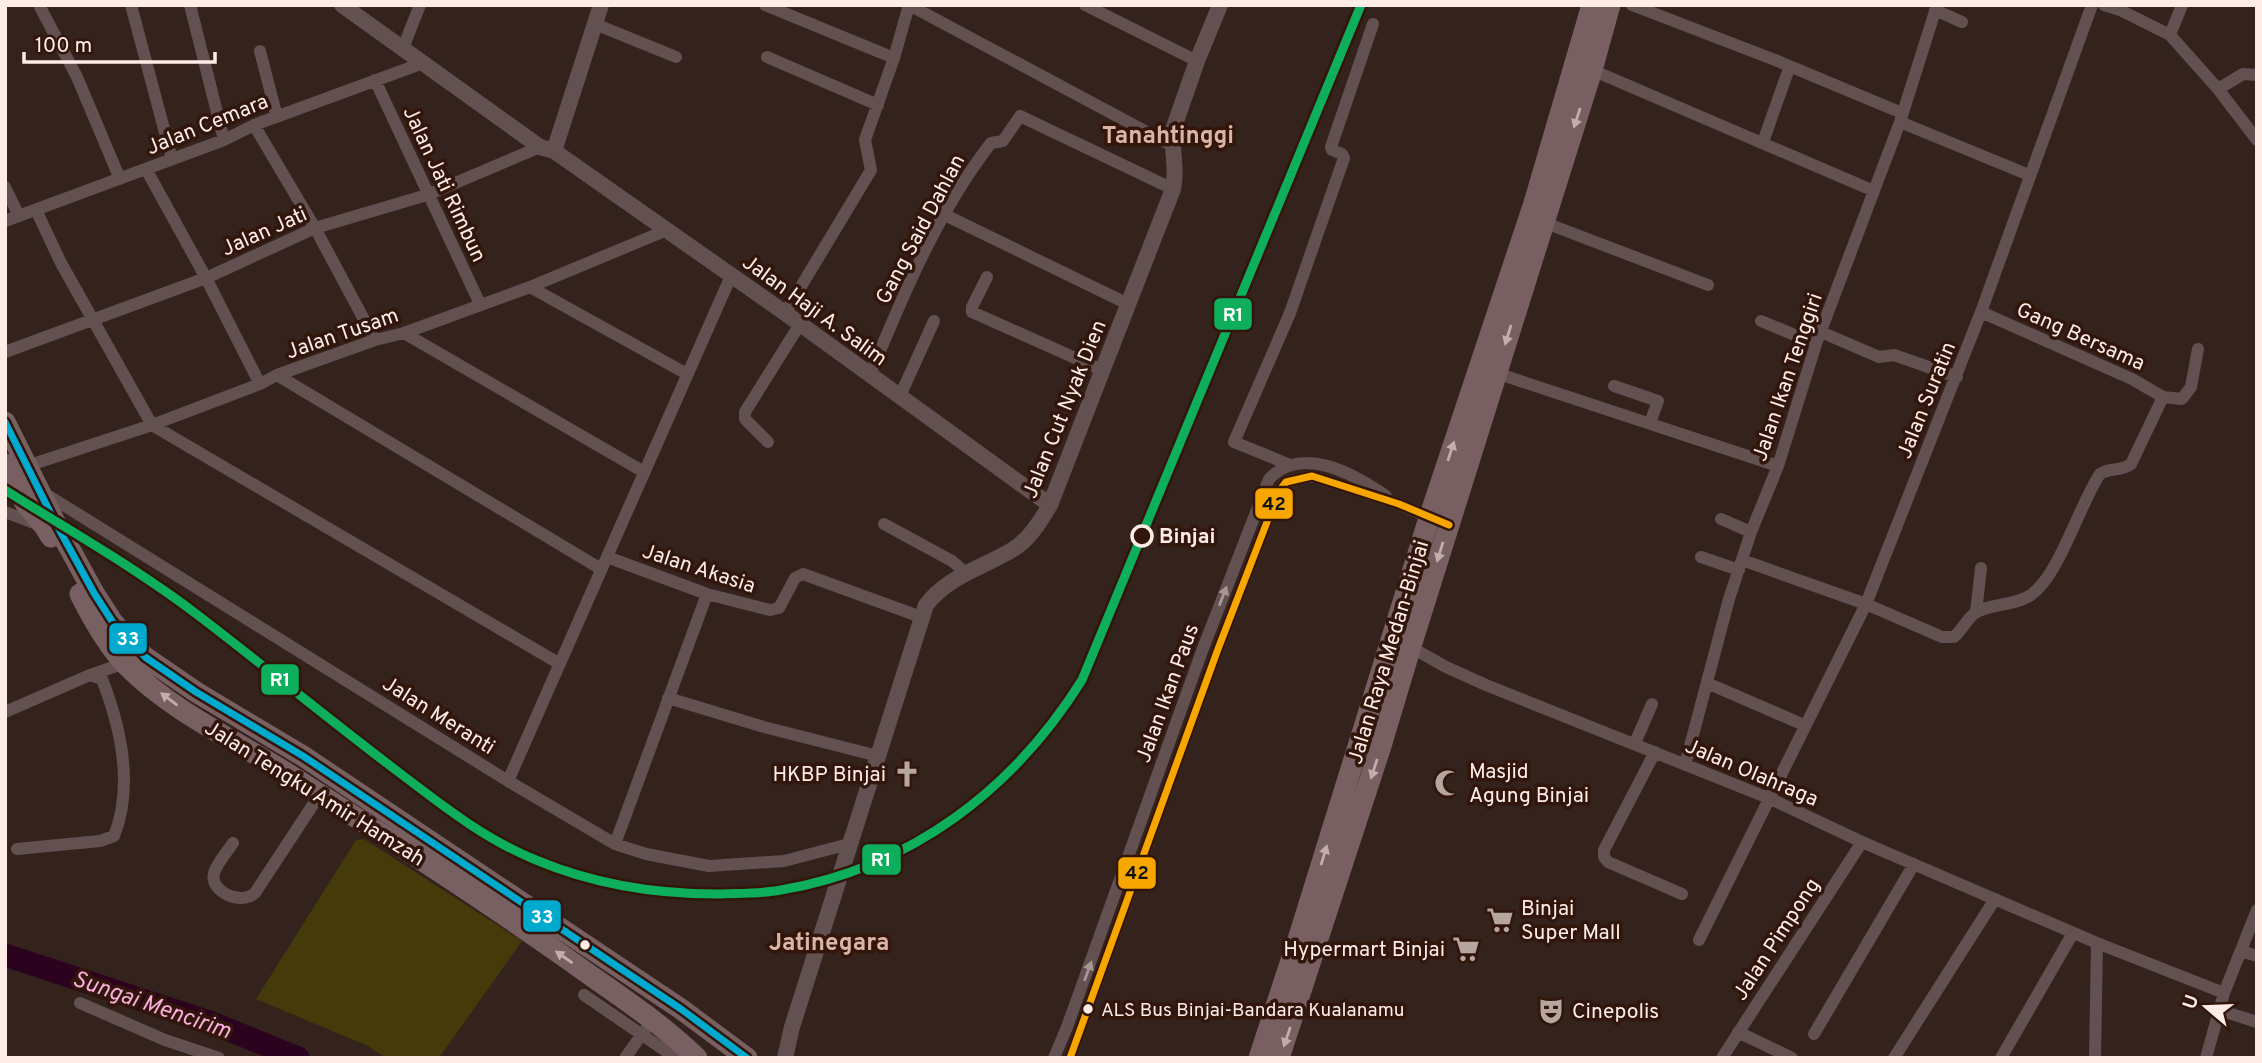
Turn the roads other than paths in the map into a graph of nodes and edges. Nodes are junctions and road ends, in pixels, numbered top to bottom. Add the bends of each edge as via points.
1 (39, 5) edge
2 (131, 5) edge
3 (190, 5) edge
4 (420, 5) edge
5 (601, 5) edge
6 (765, 5) edge
7 (909, 5) edge
8 (1085, 5) edge
9 (1220, 5) edge
10 (1592, 5) edge
11 (1610, 5) edge
12 (1632, 5) edge
13 (2092, 5) edge
14 (2104, 5) edge
15 (2182, 5) edge
16 (350, 8) edge
17 (1936, 8) edge
18 (1962, 22) dead end
19 (595, 24) junction
20 (1373, 24) dead end
21 (2170, 35) junction
22 (403, 48) junction
23 (260, 51) dead end
24 (676, 57) dead end
25 (767, 57) dead end
26 (894, 58) junction
27 (1197, 61) junction
28 (423, 63) junction
29 (1592, 70) junction
30 (1787, 74) dead end
31 (2257, 75) edge
32 (375, 80) junction
33 (2218, 89) junction
34 (878, 104) junction
35 (277, 117) junction
36 (1901, 117) junction
37 (254, 125) junction
38 (224, 140) junction
39 (2257, 140) edge
40 (1763, 142) junction
41 (1173, 146) junction
42 (547, 149) junction
43 (172, 159) junction
44 (146, 169) junction
45 (2029, 175) junction
46 (120, 179) junction
47 (5, 187) edge
48 (1173, 189) junction
49 (1874, 191) junction
50 (427, 195) junction
51 (36, 210) junction
52 (945, 215) junction
53 (19, 216) junction
54 (5, 221) edge
55 (1543, 222) junction
56 (315, 228) junction
57 (667, 230) junction
58 (731, 276) junction
59 (987, 277) dead end
60 (206, 278) junction
61 (1709, 285) dead end
62 (530, 287) junction
63 (480, 304) junction
64 (1128, 304) junction
65 (1981, 312) junction
66 (785, 313) junction
67 (93, 319) junction
68 (934, 321) dead end
69 (1761, 321) dead end
70 (800, 324) junction
71 (404, 333) junction
72 (1819, 338) junction
73 (375, 340) junction
74 (2198, 349) dead end
75 (5, 352) edge
76 (1102, 370) junction
77 (1488, 370) junction
78 (687, 374) junction
79 (277, 375) junction
80 (870, 375) junction
81 (1957, 377) junction
82 (260, 384) junction
83 (1614, 386) dead end
84 (900, 397) junction
85 (2164, 397) junction
86 (5, 422) edge
87 (1650, 424) junction
88 (152, 425) junction
89 (768, 442) dead end
90 (5, 464) edge
91 (1290, 465) junction
92 (27, 466) junction
93 (1778, 466) junction
94 (644, 472) junction
95 (40, 491) junction
96 (1399, 504) junction
97 (1050, 505) junction
98 (5, 512) edge
99 (1721, 519) dead end
100 (1439, 521) junction
101 (884, 524) dead end
102 (46, 527) junction
103 (1751, 532) junction
104 (1702, 557) dead end
105 (604, 563) junction
106 (1741, 565) junction
107 (1981, 568) dead end
108 (966, 573) junction
109 (707, 594) junction
110 (1866, 604) junction
111 (1976, 612) junction
112 (921, 617) junction
113 (1401, 643) junction
114 (135, 660) junction
115 (559, 664) junction
116 (90, 676) junction
117 (1707, 683) junction
118 (668, 698) junction
119 (1652, 704) dead end
120 (5, 712) edge
121 (1804, 725) junction
122 (1178, 738) junction
123 (1635, 743) junction
124 (1655, 752) junction
125 (878, 756) junction
126 (1685, 765) junction
127 (508, 781) junction
128 (320, 794) junction
129 (1771, 799) junction
130 (1863, 842) junction
131 (233, 843) dead end
132 (615, 844) junction
133 (849, 845) junction
134 (17, 849) dead end
135 (1914, 864) junction
136 (1682, 894) dead end
137 (1995, 899) junction
138 (2257, 910) edge
139 (1313, 923) junction
140 (2073, 933) junction
141 (1699, 940) dead end
142 (2097, 943) junction
143 (2241, 951) junction
144 (2257, 956) edge
145 (617, 967) junction
146 (605, 986) junction
147 (2224, 993) junction
148 (584, 995) dead end
149 (80, 1003) dead end
150 (2219, 1010) junction
151 (2257, 1022) edge
152 (647, 1028) junction
153 (1738, 1032) junction
154 (1814, 1034) dead end
155 (219, 1058) edge
156 (625, 1058) edge
157 (676, 1058) edge
158 (697, 1058) edge
159 (747, 1058) edge
160 (785, 1058) edge
161 (1054, 1058) edge
162 (1070, 1058) edge
163 (1259, 1058) edge
164 (1279, 1058) edge
165 (1722, 1058) edge
166 (1791, 1058) edge
167 (1894, 1058) edge
168 (2001, 1058) edge
169 (2095, 1058) edge
170 (2206, 1058) edge

1 - 46 street via 77,77
2 - 43 street
3 - 38 street
4 - 22 street
5 - 19 street
6 - 26 street
7 - 26 street
7 - 41 street
8 - 27 street
9 - 27 street, Jalan Cut Nyak Dien
10 - 77 main road, Jalan Raya Medan-Binjai
11 - 29 main road, Jalan Raya Medan-Binjai
12 - 36 street via 1775,60
13 - 45 street, Jalan Suratin
14 - 21 street
15 - 21 street
16 - 22 street, Jalan Haji A. Salim
17 - 18 street
17 - 36 street, Jalan Ikan Tenggiri
19 - 24 street
19 - 42 street
20 - 91 street via 1331,147 1344,158 1290,313 1234,442
21 - 33 street
22 - 28 street, Jalan Haji A. Salim
23 - 35 street
25 - 34 street
26 - 34 street
27 - 41 street, Jalan Cut Nyak Dien via 1177,118
28 - 32 street, Jalan Cemara
28 - 42 street, Jalan Haji A. Salim
29 - 40 street
29 -> 55 main road, Jalan Raya Medan-Binjai
30 - 40 street
31 - 33 street via 2243,74
32 - 35 street, Jalan Cemara
32 - 50 street, Jalan Jati Rimbun
33 - 39 street
34 - 66 street via 865,140 871,170
35 - 37 street, Jalan Cemara
36 - 45 street
36 - 49 street, Jalan Ikan Tenggiri
37 - 38 street, Jalan Cemara
37 - 56 street
38 - 43 street, Jalan Cemara
40 - 49 street
41 - 48 street, Jalan Cut Nyak Dien
42 - 50 street, Jalan Jati
42 - 57 street, Jalan Haji A. Salim
43 - 44 street, Jalan Cemara
44 - 46 street, Jalan Cemara
44 - 60 street
45 - 65 street, Jalan Suratin
46 - 51 street, Jalan Cemara
47 - 53 street
48 - 52 street, Gang Said Dahlan via 1020,116 1003,141 991,143
48 - 64 street, Jalan Cut Nyak Dien
49 - 72 street, Jalan Ikan Tenggiri
50 - 56 street, Jalan Jati
50 - 63 street, Jalan Jati Rimbun
51 - 53 street, Jalan Cemara
51 - 67 street
52 - 64 street
52 - 80 street, Gang Said Dahlan
53 - 54 street, Jalan Cemara
55 - 61 street
55 -> 77 main road, Jalan Raya Medan-Binjai
56 - 60 street, Jalan Jati
56 - 73 street
57 - 58 street, Jalan Haji A. Salim
57 - 62 street, Jalan Tusam
58 - 66 street, Jalan Haji A. Salim
58 - 78 street
59 - 76 street via 972,312
60 - 67 street, Jalan Jati
60 - 82 street
62 - 63 street, Jalan Tusam
62 - 78 street
63 - 71 street, Jalan Tusam
64 - 76 street, Jalan Cut Nyak Dien
65 - 81 street, Jalan Suratin
65 - 85 street, Gang Bersama
66 - 70 street, Jalan Haji A. Salim
67 - 75 street, Jalan Jati
67 - 88 street
68 - 84 street
69 - 72 street
70 - 80 street, Jalan Haji A. Salim
70 - 89 street via 746,412 746,419
71 - 73 street, Jalan Tusam
71 - 94 street
72 - 81 street via 1879,357 1894,355
72 - 93 street, Jalan Ikan Tenggiri
73 - 79 street, Jalan Tusam
74 - 85 street via 2188,395
76 - 97 street, Jalan Cut Nyak Dien
77 - 87 street
77 - 100 main road, Jalan Raya Medan-Binjai
78 - 94 street
79 - 82 street, Jalan Tusam
79 - 105 street, Jalan Akasia
80 - 84 street, Jalan Haji A. Salim
81 - 110 street, Jalan Suratin
82 - 88 street, Jalan Tusam
83 - 87 street via 1658,401
84 - 97 street, Jalan Haji A. Salim
85 - 111 street via 2131,464 2104,471 2096,479 2041,585 2017,602
86 - 92 main road, Jalan Tengku Amir Hamzah
87 - 93 street
88 - 92 street, Jalan Tusam
88 - 115 street
90 - 102 main road, Jalan Tengku Amir Hamzah via 25,503
91 - 96 street, Jalan Ikan Paus via 1313,461 1364,481
122 -> 91 street, Jalan Ikan Paus via 1269,479
92 - 95 main road, Jalan Tengku Amir Hamzah
93 - 103 street, Jalan Ikan Tenggiri
94 - 105 street
95 - 114 main road, Jalan Tengku Amir Hamzah
95 - 127 street, Jalan Meranti
96 - 100 street, Jalan Ikan Paus
96 - 122 street, Jalan Ikan Paus via 1312,476 1286,482
97 - 108 street, Jalan Cut Nyak Dien via 1038,526 1014,549
98 - 102 street
99 - 103 street
100 - 113 main road, Jalan Raya Medan-Binjai
101 - 108 street
102 - 114 main road, Jalan Tengku Amir Hamzah via 98,627
103 - 106 street, Jalan Ikan Tenggiri
104 - 106 street
105 - 109 street, Jalan Akasia
105 - 115 street
106 - 110 street
106 - 117 street, Jalan Ikan Tenggiri
107 - 111 street
108 - 112 street, Jalan Cut Nyak Dien via 937,590
109 - 112 street, Jalan Akasia via 775,611 794,578 803,574
109 - 118 street
110 - 111 street via 1948,638 1960,632
110 - 121 street, Jalan Suratin
112 - 125 street, Jalan Cut Nyak Dien
113 - 123 street, Jalan Olahraga via 1486,685
113 - 139 main road, Jalan Raya Medan-Binjai via 1381,746
114 - 116 street
128 -> 114 main road, Jalan Tengku Amir Hamzah via 182,709
114 - 145 main road, Jalan Tengku Amir Hamzah via 303,756
115 - 127 street
116 - 120 street
116 - 134 street via 102,679 116,718 123,760 122,804 114,836
117 - 121 street
117 - 126 street, Jalan Ikan Tenggiri
118 - 125 street
118 - 132 street
119 - 123 street
121 - 129 street, Jalan Suratin
161 -> 122 street, Jalan Ikan Paus
122 - 162 street, Jalan Ikan Paus
123 - 124 street, Jalan Olahraga
124 - 126 street, Jalan Olahraga
124 - 136 street via 1604,857
125 - 133 street, Jalan Cut Nyak Dien
126 - 129 street, Jalan Olahraga
127 - 132 street, Jalan Meranti
128 - 131 street via 255,893 244,900 216,887 214,881
146 -> 128 main road, Jalan Tengku Amir Hamzah
129 - 130 street, Jalan Olahraga
129 - 141 street
130 - 135 street, Jalan Olahraga
130 - 153 street, Jalan Pimpong
132 - 133 street, Jalan Meranti via 709,866 784,861
133 - 160 street, Jalan Cut Nyak Dien
135 - 137 street, Jalan Olahraga
135 - 154 street
137 - 140 street, Jalan Olahraga
137 - 167 street
138 - 143 street
139 - 163 main road, Jalan Raya Medan-Binjai
139 -> 164 main road, Jalan Raya Medan-Binjai
140 - 142 street, Jalan Olahraga
140 - 168 street
142 - 147 street, Jalan Olahraga
142 - 169 street
143 - 144 street
143 - 147 street
145 - 146 main road
145 - 159 main road, Jalan Tengku Amir Hamzah
146 - 152 main road, Jalan Tengku Amir Hamzah
147 - 150 street
148 - 152 street
149 - 155 street
150 - 151 street
150 - 170 street
152 - 156 street
152 - 157 street
152 - 158 main road, Jalan Tengku Amir Hamzah
153 - 165 street, Jalan Pimpong
153 - 166 street

